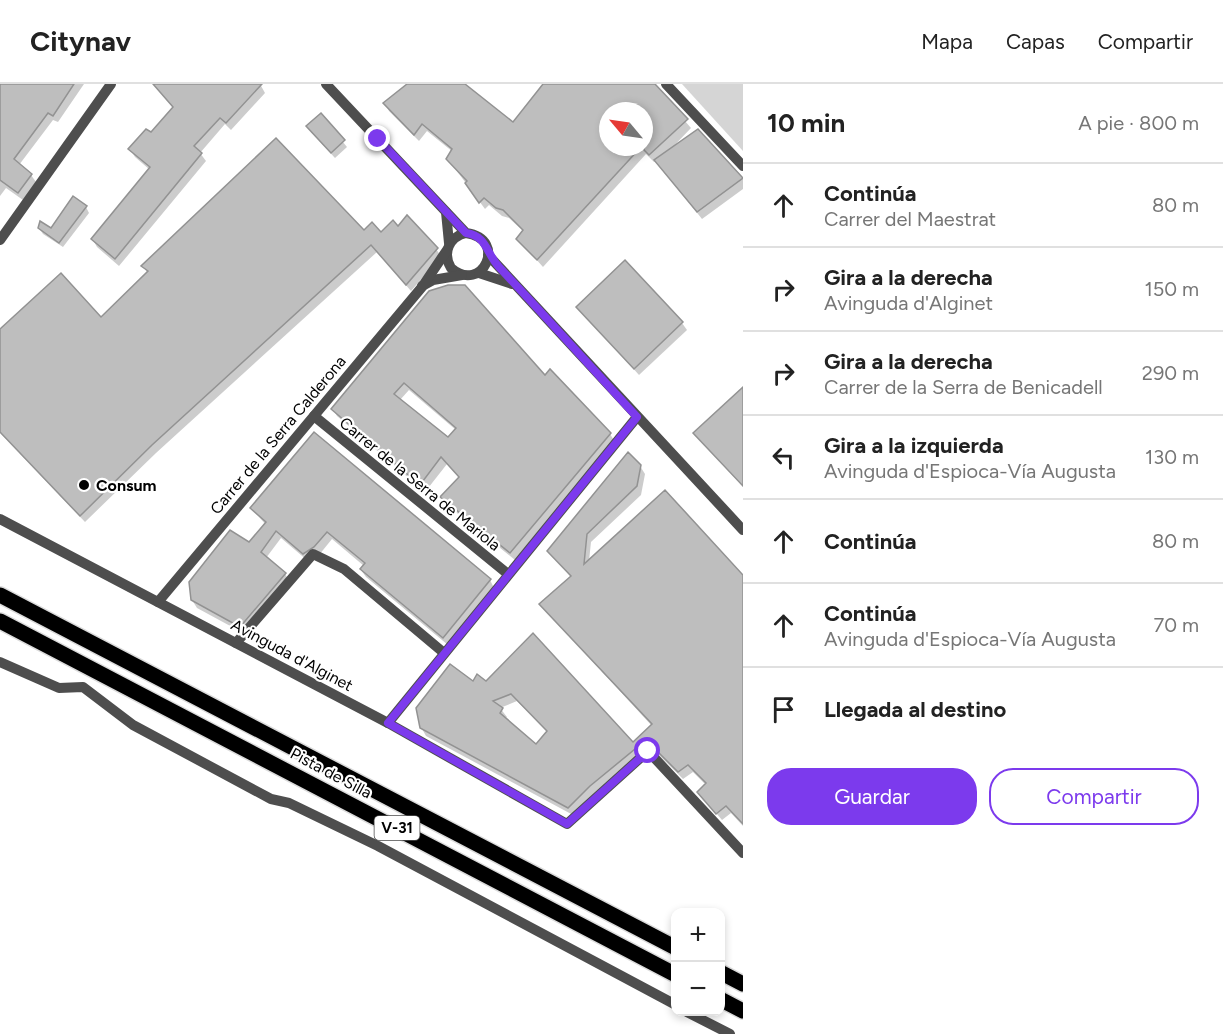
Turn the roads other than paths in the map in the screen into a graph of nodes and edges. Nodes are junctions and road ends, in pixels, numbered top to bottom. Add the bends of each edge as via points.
1 (111, 84) edge
2 (326, 84) edge
3 (666, 84) edge
4 (743, 166) edge
5 (446, 212) junction
6 (466, 233) junction
7 (0, 240) edge
8 (448, 247) junction
9 (488, 255) junction
10 (479, 273) junction
11 (462, 275) junction
12 (514, 285) junction
13 (422, 287) junction
14 (314, 416) junction
15 (637, 417) junction
16 (0, 519) edge
17 (743, 530) edge
18 (508, 574) junction
19 (0, 584) edge
20 (0, 594) edge
21 (158, 602) junction
22 (0, 621) edge
23 (236, 643) junction
24 (444, 653) junction
25 (0, 662) edge
26 (173, 683) junction
27 (388, 723) junction
28 (743, 854) edge
29 (671, 946) edge
30 (671, 973) edge
31 (725, 975) edge
32 (743, 984) edge
33 (725, 1002) edge
34 (671, 1003) edge
35 (743, 1011) edge
36 (696, 1016) edge
37 (730, 1034) edge

1 - 7 street
2 - 5 street
3 - 4 street
5 - 6 street
5 - 8 street
6 - 8 street via 454,238
6 - 9 street via 482,238
8 - 11 street via 448,262
8 - 13 street, Carrer de la Serra Calderona
9 - 10 street
9 - 12 street
10 - 11 street
10 - 12 street
11 - 13 street via 433,280
12 - 15 street
13 - 14 street, Carrer de la Serra Calderona
14 - 18 street, Carrer de la Serra de Mariola
14 - 21 street, Carrer de la Serra Calderona
15 - 17 street
15 - 18 street
16 - 21 street, Avinguda d'Alginet
18 - 24 street
19 - 26 highway via 154,665
20 - 26 highway, Pista de Silla / V-31
21 - 23 street, Avinguda d'Alginet
22 - 30 highway, Pista de Silla / V-31
23 - 24 street via 313,554 344,569
23 - 27 street, Avinguda d'Alginet
24 - 27 street
25 - 34 street via 59,688 83,687 133,725 271,799 289,803 378,846
26 - 29 highway, Pista de Silla / V-31
27 - 28 street, Avinguda d'Alginet via 567,824 648,751
31 - 32 highway
33 - 35 highway
36 - 37 street

